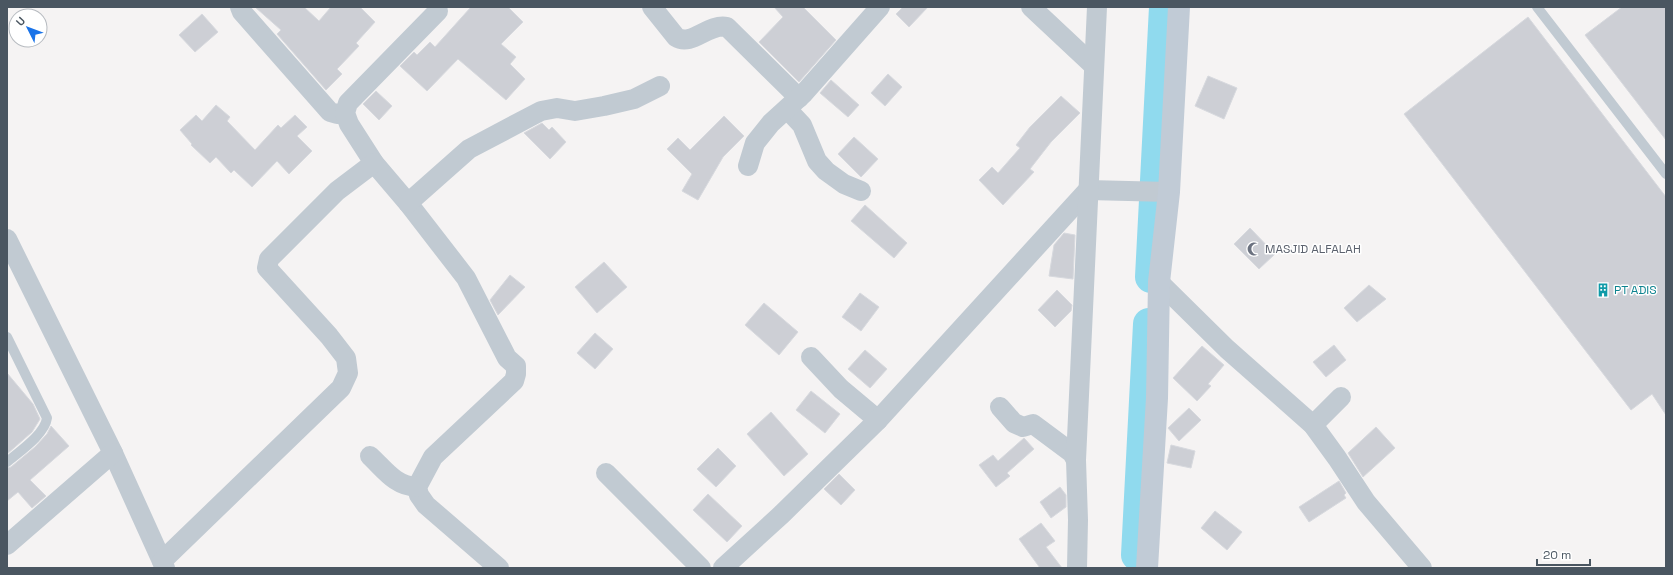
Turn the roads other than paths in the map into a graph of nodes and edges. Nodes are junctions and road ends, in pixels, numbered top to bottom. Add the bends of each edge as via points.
1 (240, 7) edge
2 (652, 7) edge
3 (880, 7) edge
4 (1031, 7) edge
5 (1097, 7) edge
6 (1178, 7) edge
7 (1537, 7) edge
8 (438, 10) dead end
9 (1094, 66) junction
10 (660, 86) dead end
11 (793, 103) junction
12 (345, 113) junction
13 (374, 163) junction
14 (748, 166) dead end
15 (1666, 174) edge
16 (1088, 190) junction
17 (861, 191) dead end
18 (1163, 192) junction
19 (408, 203) junction
20 (7, 239) edge
21 (12, 263) edge
22 (1159, 282) junction
23 (7, 337) edge
24 (811, 358) dead end
25 (1341, 396) dead end
26 (1000, 407) dead end
27 (878, 420) junction
28 (1313, 425) junction
29 (113, 453) junction
30 (370, 456) dead end
31 (1076, 460) junction
32 (7, 462) edge
33 (606, 473) dead end
34 (416, 488) junction
35 (7, 545) edge
36 (163, 565) edge
37 (499, 568) edge
38 (701, 568) edge
39 (723, 568) edge
40 (1077, 568) edge
41 (1147, 568) edge
42 (1422, 568) edge

1 - 12 street via 330,112
2 - 11 street via 681,40 722,26 727,27
3 - 11 street
4 - 9 street
5 - 9 street
6 - 18 street
7 - 15 lane
8 - 12 street via 358,92 348,104
9 - 16 street
10 - 19 street via 634,99 604,106 541,111 469,149
11 - 14 street via 771,123 755,143
11 - 17 street via 817,161 826,172
12 - 13 street via 349,124
13 - 19 street
13 - 36 street via 337,191 269,259 267,268 346,358 348,373 341,388
16 - 18 street
16 - 27 street
16 - 31 street
18 - 22 street
19 - 34 street via 466,278 507,358 516,366 514,381 433,458
20 - 21 street
21 - 29 street
22 - 28 street via 1227,349
22 - 41 street via 1157,398
23 - 32 lane via 47,418 42,431
24 - 27 street via 841,389
25 - 28 street
26 - 31 street via 1014,423 1023,427 1033,424 1072,453
27 - 39 street
28 - 42 street via 1366,502
29 - 35 street
29 - 36 street
30 - 34 street via 395,481 406,487
31 - 40 street
33 - 38 street
34 - 37 street via 426,505

